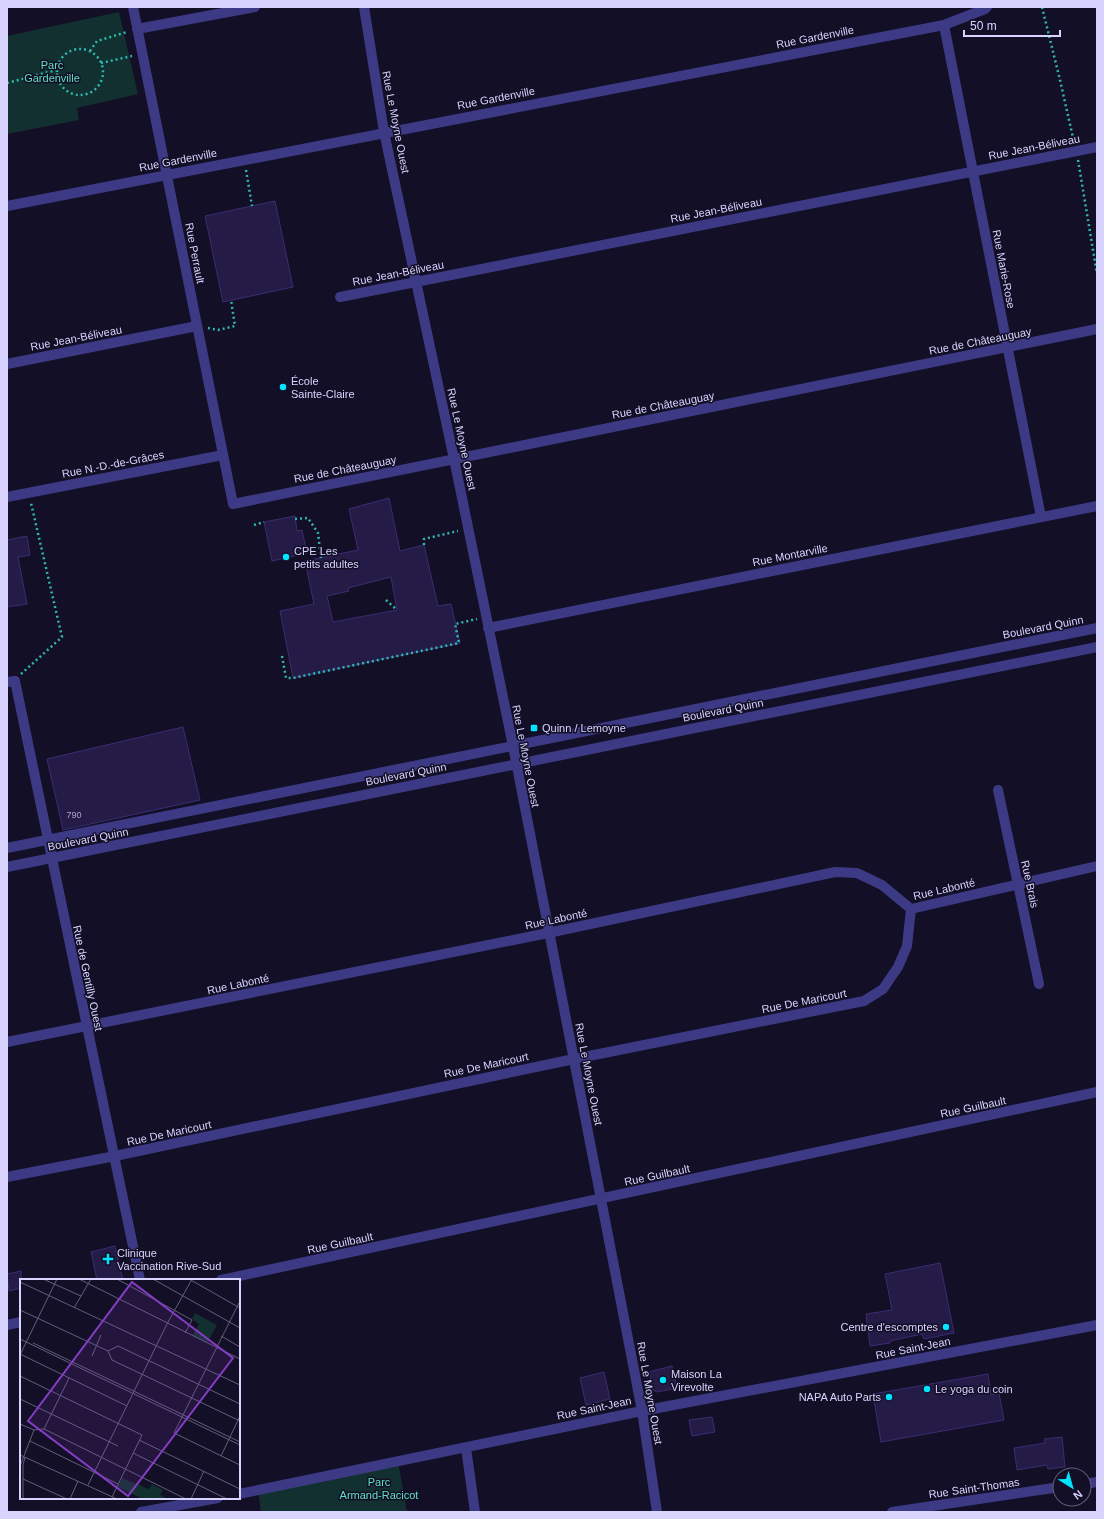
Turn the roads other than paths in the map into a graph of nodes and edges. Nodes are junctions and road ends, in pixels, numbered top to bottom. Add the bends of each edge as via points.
1 (133, 7) edge
2 (255, 7) edge
3 (364, 7) edge
4 (988, 7) edge
5 (944, 25) junction
6 (137, 29) junction
7 (384, 132) junction
8 (1097, 147) edge
9 (973, 171) junction
10 (167, 175) junction
11 (7, 206) edge
12 (417, 282) junction
13 (340, 297) dead end
14 (197, 326) junction
15 (1097, 329) edge
16 (1008, 347) junction
17 (7, 364) edge
18 (223, 455) junction
19 (454, 459) junction
20 (7, 497) edge
21 (233, 504) joint
22 (1097, 506) edge
23 (1041, 517) junction
24 (488, 628) junction
25 (1097, 628) edge
26 (1097, 647) edge
27 (11, 682) edge
28 (805, 687) junction
29 (809, 705) junction
30 (513, 746) junction
31 (516, 764) junction
32 (998, 790) dead end
33 (48, 840) junction
34 (7, 848) edge
35 (51, 858) junction
36 (1097, 866) edge
37 (7, 867) edge
38 (1018, 884) junction
39 (911, 910) junction
40 (548, 933) junction
41 (1039, 984) dead end
42 (86, 1027) junction
43 (7, 1042) edge
44 (574, 1059) junction
45 (1097, 1092) edge
46 (115, 1156) junction
47 (7, 1177) edge
48 (602, 1199) junction
49 (140, 1279) edge
50 (226, 1279) edge
51 (20, 1322) edge
52 (7, 1325) edge
53 (1097, 1325) edge
54 (642, 1411) junction
55 (466, 1448) junction
56 (1052, 1488) edge
57 (240, 1494) edge
58 (213, 1499) edge
59 (181, 1505) edge
60 (141, 1512) edge
61 (475, 1512) edge
62 (657, 1512) edge
63 (892, 1512) edge

1 - 6 street, Rue Perrault
2 - 6 street
3 - 7 street, Rue Le Moyne Ouest
4 - 5 street, Rue Gardenville
5 - 7 street, Rue Gardenville
5 - 9 street, Rue Marie-Rose
6 - 10 street, Rue Perrault
7 - 10 street, Rue Gardenville
7 - 12 street, Rue Le Moyne Ouest
8 - 9 street, Rue Jean-Béliveau
9 - 12 street, Rue Jean-Béliveau
9 - 16 street, Rue Marie-Rose
10 - 11 street, Rue Gardenville
10 - 14 street, Rue Perrault
12 - 13 street, Rue Jean-Béliveau
12 - 19 street, Rue Le Moyne Ouest
14 - 17 street, Rue Jean-Béliveau
14 - 18 street, Rue Perrault
15 - 16 street, Rue de Châteauguay
16 - 19 street, Rue de Châteauguay
16 - 23 street, Rue Marie-Rose
18 - 20 street, Rue N.-D.-de-Grâces
18 - 21 street, Rue Perrault
19 - 21 street, Rue de Châteauguay
19 - 24 street, Rue Le Moyne Ouest
22 - 23 street, Rue Montarville
23 - 24 street, Rue Montarville
24 - 30 street, Rue Le Moyne Ouest
25 - 28 street, Boulevard Quinn
26 - 29 street, Boulevard Quinn
27 - 33 street, Rue de Gentilly Ouest
28 - 29 street
28 - 30 street, Boulevard Quinn
29 - 31 street, Boulevard Quinn
30 - 31 street, Rue Le Moyne Ouest
30 - 33 street, Boulevard Quinn
31 - 35 street, Boulevard Quinn
31 - 40 street, Rue Le Moyne Ouest
32 - 38 street, Rue Brais
33 - 34 street, Boulevard Quinn
33 - 35 street, Rue de Gentilly Ouest
35 - 37 street, Boulevard Quinn
35 - 42 street, Rue de Gentilly Ouest
36 - 38 street, Rue Labonté
38 - 39 street, Rue Labonté
38 - 41 street, Rue Brais
39 - 40 street, Rue Labonté via 882,885 857,873 835,872
39 - 44 street, Rue De Maricourt via 907,946 898,967 883,989 864,1001
40 - 42 street, Rue Labonté
40 - 44 street, Rue Le Moyne Ouest
42 - 43 street, Rue Labonté
42 - 46 street, Rue de Gentilly Ouest
44 - 46 street, Rue De Maricourt
44 - 48 street, Rue Le Moyne Ouest
45 - 48 street, Rue Guilbault
46 - 47 street, Rue De Maricourt
46 - 49 street, Rue de Gentilly Ouest
48 - 50 street, Rue Guilbault
48 - 54 street, Rue Le Moyne Ouest
51 - 52 street
53 - 54 street, Rue Saint-Jean
54 - 55 street, Rue Saint-Jean
54 - 62 street, Rue Le Moyne Ouest
55 - 57 street, Rue Saint-Jean
55 - 61 street
56 - 63 street, Rue Saint-Thomas
58 - 59 street
59 - 60 street

